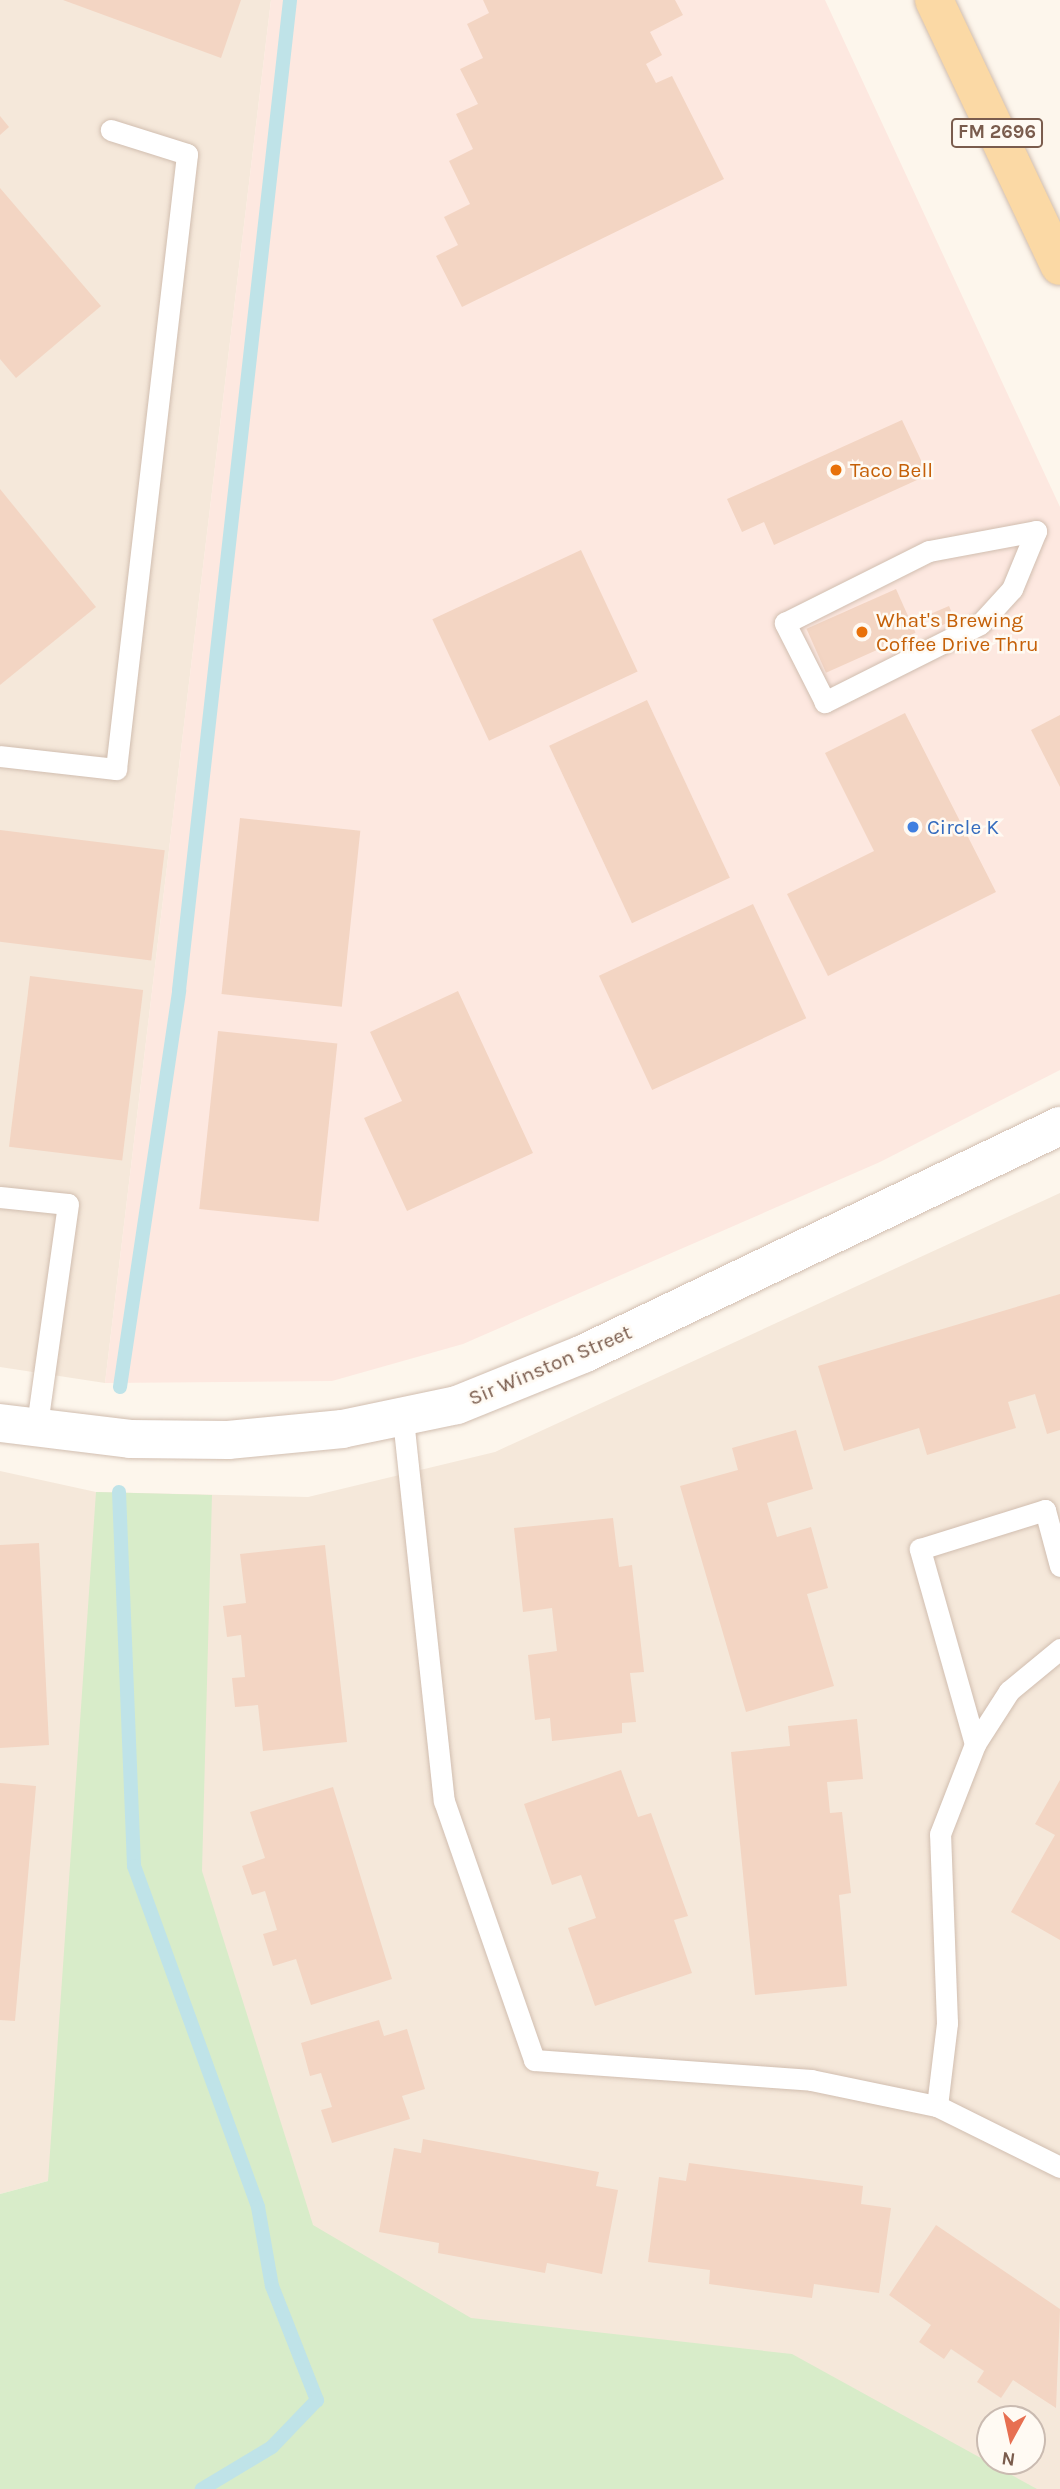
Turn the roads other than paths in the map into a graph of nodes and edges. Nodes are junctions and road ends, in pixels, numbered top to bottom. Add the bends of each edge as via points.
1 (934, 0) edge
2 (111, 130) dead end
3 (1059, 259) edge
4 (1012, 589) joint
5 (0, 756) edge
6 (1060, 1126) edge
7 (0, 1197) edge
8 (403, 1419) junction
9 (0, 1423) edge
10 (36, 1432) junction
11 (1060, 1566) edge
12 (1060, 1649) edge
13 (975, 1744) junction
14 (937, 2106) junction
15 (1060, 2167) edge

1 - 3 main road, FM 2696
2 - 5 lane via 187,154 116,769
4 - 4 lane via 1036,531 929,551 785,623 825,702 980,624
6 - 8 street, Sir Winston Street via 583,1354 457,1405
7 - 10 lane via 68,1204
8 - 10 street, Sir Winston Street via 228,1440
8 - 14 lane via 444,1801 534,2060 811,2080
9 - 10 street, Sir Winston Street
11 - 13 lane via 1045,1510 920,1549
12 - 13 lane via 1009,1690
13 - 14 lane via 940,1835 947,2024
14 - 15 lane

